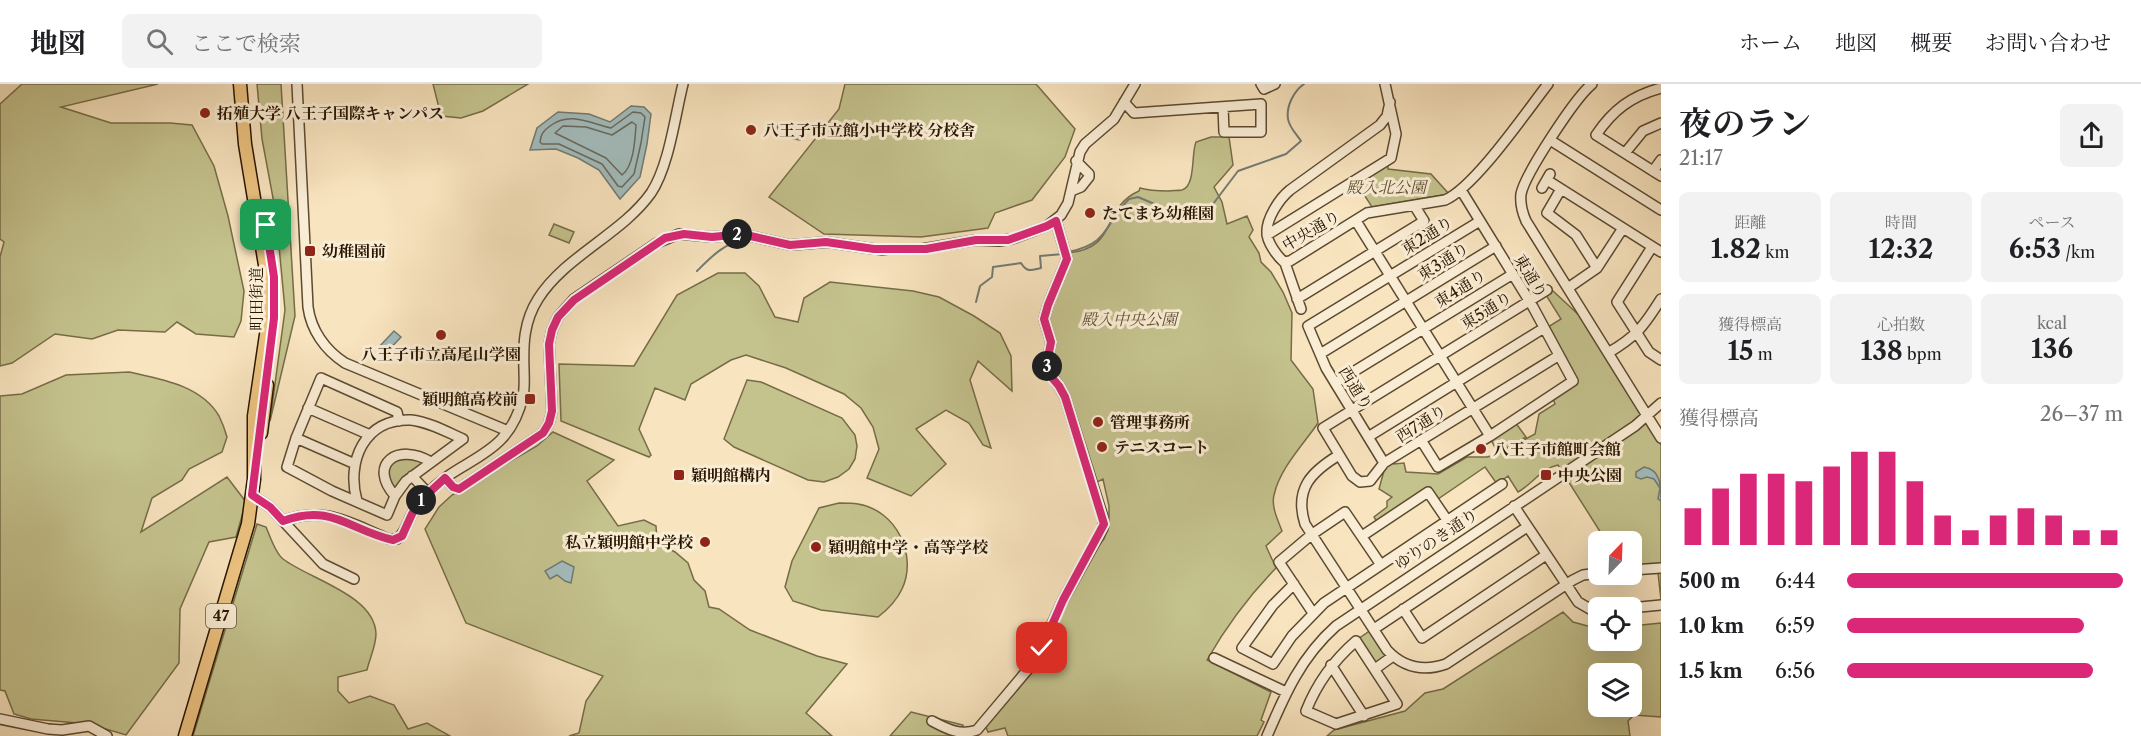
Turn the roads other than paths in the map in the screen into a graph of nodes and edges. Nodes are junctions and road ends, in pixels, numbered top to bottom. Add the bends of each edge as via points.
1 (240, 84) edge
2 (247, 84) edge
3 (297, 84) edge
4 (683, 84) edge
5 (1135, 84) edge
6 (1261, 84) edge
7 (1275, 84) edge
8 (1385, 84) edge
9 (1548, 84) edge
10 (1592, 84) edge
11 (1661, 88) edge
12 (1124, 102) junction
13 (1390, 102) junction
14 (1223, 107) junction
15 (246, 123) junction
16 (1661, 123) edge
17 (1550, 140) junction
18 (1625, 153) junction
19 (1661, 160) edge
20 (1076, 161) junction
21 (1657, 174) edge
22 (1547, 181) dead end
23 (1561, 189) junction
24 (1461, 190) junction
25 (1071, 191) junction
26 (1414, 205) junction
27 (1661, 210) edge
28 (1480, 220) junction
29 (1056, 221) junction
30 (1356, 221) junction
31 (1623, 228) junction
32 (1267, 235) junction
33 (1496, 246) junction
34 (1652, 247) junction
35 (1375, 251) junction
36 (1661, 252) edge
37 (1285, 263) junction
38 (1597, 268) junction
39 (1512, 274) junction
40 (1390, 276) junction
41 (1568, 288) junction
42 (1547, 290) dead end
43 (1297, 298) junction
44 (1661, 299) edge
45 (1529, 301) junction
46 (1407, 302) junction
47 (1301, 309) dead end
48 (1308, 326) joint
49 (1544, 328) junction
50 (1423, 329) junction
51 (1638, 333) junction
52 (1608, 353) junction
53 (1320, 354) junction
54 (1440, 356) junction
55 (1558, 356) junction
56 (1661, 360) edge
57 (1457, 382) junction
58 (1335, 383) junction
59 (1661, 403) edge
60 (308, 408) junction
61 (1473, 408) junction
62 (1352, 410) junction
63 (1647, 416) junction
64 (399, 421) junction
65 (507, 431) junction
66 (370, 435) junction
67 (1490, 436) junction
68 (1368, 437) junction
69 (296, 438) junction
70 (1661, 438) edge
71 (1421, 440) junction
72 (1339, 455) junction
73 (431, 462) junction
74 (1384, 463) junction
75 (355, 464) junction
76 (412, 476) junction
77 (445, 478) junction
78 (1502, 484) dead end
79 (428, 493) junction
80 (252, 495) junction
81 (395, 496) junction
82 (357, 501) junction
83 (1514, 506) junction
84 (1447, 520) junction
85 (283, 521) junction
86 (1527, 527) junction
87 (1311, 535) junction
88 (1362, 536) junction
89 (1546, 555) junction
90 (1381, 565) junction
91 (1661, 568) edge
92 (1642, 569) edge
93 (1588, 574) edge
94 (354, 579) dead end
95 (1294, 584) junction
96 (1566, 585) junction
97 (1346, 587) junction
98 (1661, 605) edge
99 (1642, 607) edge
100 (1360, 608) junction
101 (1588, 608) edge
102 (1403, 609) junction
103 (1313, 613) junction
104 (1374, 629) junction
105 (1393, 656) junction
106 (1214, 658) dead end
107 (1331, 665) junction
108 (1375, 669) junction
109 (1286, 692) junction
110 (1364, 716) junction
111 (0, 719) edge
112 (932, 721) dead end
113 (107, 736) edge
114 (185, 736) edge
115 (966, 736) edge
116 (1267, 736) edge

1 - 15 main road, 町田街道 / 47
2 - 15 main road, 町田街道 / 47
3 - 65 street via 308,304 318,335 329,351 345,363
4 - 65 street via 663,168 650,193 639,207 551,282 535,304 524,337 523,396
5 - 12 street
6 - 7 street via 1264,89
8 - 13 street
9 - 24 street
10 - 17 street
11 - 18 street via 1623,104 1596,135
12 - 14 street via 1134,113
12 - 20 street via 1111,123 1082,148
13 - 32 street, 中央通り via 1380,124 1282,197
13 - 32 street via 1396,134 1390,159
14 - 14 street via 1261,104 1262,132 1224,132
15 - 80 main road, 町田街道 / 47 via 263,226 267,293 266,357 254,416
16 - 18 street via 1643,131
17 - 27 street
17 - 41 street via 1526,178 1521,206 1526,221
18 - 21 street
19 - 21 street
20 - 25 street
20 - 25 street via 1089,177
22 - 23 street
23 - 31 street
23 - 38 street via 1546,213 1576,235
24 - 26 street via 1445,200
24 - 28 street, 東通り
25 - 29 street via 1066,208
26 - 30 street via 1367,213
26 - 35 street via 1424,221
28 - 33 street, 東通り
28 - 40 street, 東2通り
29 - 77 street via 1008,240 976,240 926,249 874,249 826,242 790,245 742,234 684,234 665,238 574,300 558,317 549,344 552,411 543,433 459,489
29 - 115 street via 1067,259 1044,319 1051,342 1048,373 1065,397 1104,524 1035,661 977,730
30 - 35 street, 中央通り
30 - 37 street, 中央通り
31 - 34 street
31 - 38 street
32 - 37 street, 中央通り
33 - 39 street, 東通り
33 - 46 street, 東3通り
34 - 36 street
34 - 51 street via 1617,302
35 - 40 street, 中央通り
35 - 43 street
37 - 43 street
38 - 41 street
39 - 45 street, 東通り
39 - 50 street, 東4通り
40 - 46 street, 中央通り
40 - 48 street, 東2通り
41 - 52 street
42 - 45 street, 東5通り
43 - 47 street
44 - 51 street
45 - 49 street, 東通り
45 - 54 street, 東5通り
46 - 50 street, 中央通り
46 - 53 street, 東3通り
48 - 53 street, 西通り
49 - 55 street, 東通り
49 - 57 street
50 - 54 street, 中央通り
50 - 58 street, 東4通り
51 - 52 street
51 - 56 street via 1649,352
52 - 63 street
53 - 58 street, 西通り
54 - 57 street, 中央通り
54 - 62 street, 東5通り
55 - 61 street, 西7通り
55 - 67 street, 東通り via 1573,381
57 - 61 street, 中央通り
57 - 68 street
58 - 62 street, 西通り
59 - 63 street, ゆりのき通り
60 - 64 street via 321,378 397,412
60 - 66 street
60 - 69 street
61 - 67 street, 中央通り
61 - 71 street, 西7通り
62 - 68 street, 西通り
62 - 72 street, 東5通り via 1323,428
63 - 70 street
63 - 83 street, ゆりのき通り
64 - 66 street via 381,426
64 - 73 street via 421,422 463,439
65 - 77 street via 485,455
66 - 75 street
67 - 71 street via 1438,467
68 - 74 street, 西通り
69 - 75 street
69 - 82 street via 287,467
71 - 74 street, 西7通り
72 - 74 street, 西7通り via 1359,482 1370,481
72 - 87 street via 1315,472 1303,492 1302,515
73 - 76 street
73 - 81 street via 418,455 395,455 384,474
75 - 82 street
76 - 79 street
76 - 81 street
77 - 79 street
78 - 84 street
79 - 85 street via 396,540 325,514
80 - 85 street
80 - 114 main road, 町田街道 / 47 via 242,546
81 - 82 street via 387,514
83 - 86 street
83 - 100 street, ゆりのき通り
84 - 88 street via 1428,492
84 - 90 street
85 - 94 street via 323,564
86 - 89 street
86 - 102 street
87 - 88 street via 1346,512
87 - 95 street via 1279,562
87 - 97 street
88 - 90 street
89 - 96 street
89 - 102 street via 1422,638
90 - 97 street
91 - 92 street
93 - 96 street
95 - 103 street
95 - 103 street via 1242,648 1273,664
96 - 101 street
96 - 105 street via 1446,664 1420,668
97 - 100 street
97 - 103 street
98 - 99 street
100 - 104 street
100 - 109 street, ゆりのき通り via 1315,646
102 - 104 street
104 - 105 street
105 - 108 street
106 - 109 street
107 - 108 street via 1356,641
107 - 110 street
107 - 110 street via 1306,711 1336,724
108 - 110 street via 1397,704
109 - 116 street, ゆりのき通り
111 - 113 street via 48,729 90,726
112 - 115 street via 947,731

